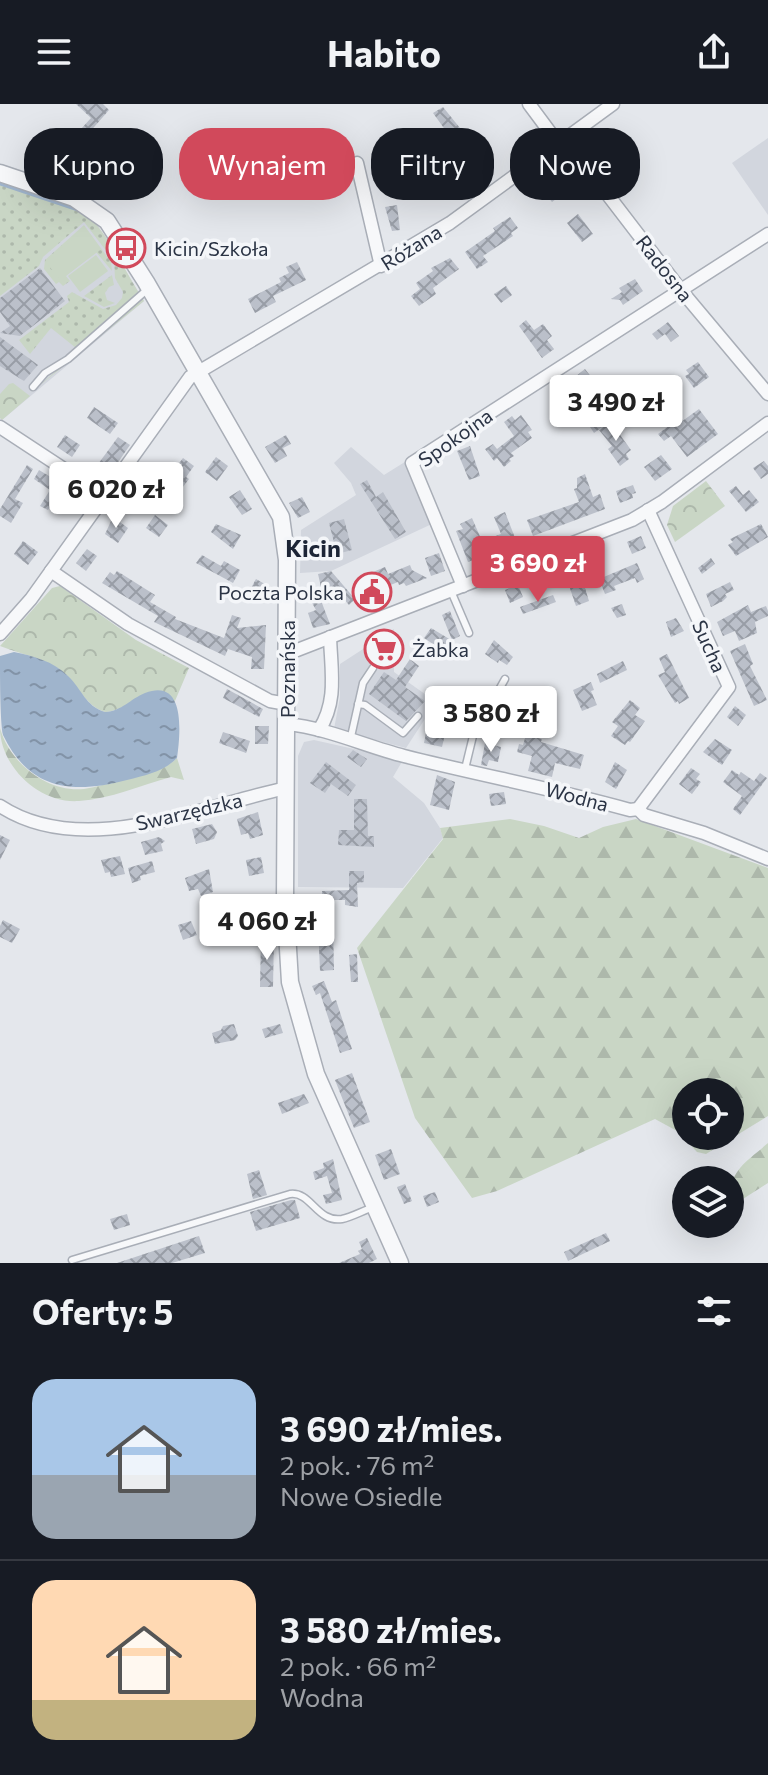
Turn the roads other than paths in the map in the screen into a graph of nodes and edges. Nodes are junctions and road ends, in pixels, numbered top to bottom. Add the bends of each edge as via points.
1 (529, 104) edge
2 (613, 104) edge
3 (550, 128) edge
4 (580, 128) edge
5 (357, 163) dead end
6 (0, 173) edge
7 (510, 179) edge
8 (609, 200) edge
9 (768, 234) edge
10 (381, 266) junction
11 (150, 288) junction
12 (680, 289) junction
13 (198, 372) junction
14 (33, 387) dead end
15 (768, 394) edge
16 (0, 427) edge
17 (766, 430) edge
18 (105, 496) junction
19 (648, 510) junction
20 (51, 571) junction
21 (457, 588) junction
22 (469, 633) dead end
23 (0, 634) edge
24 (330, 637) junction
25 (287, 654) junction
26 (373, 668) dead end
27 (505, 679) dead end
28 (287, 704) junction
29 (358, 704) junction
30 (418, 716) dead end
31 (287, 724) junction
32 (319, 730) junction
33 (350, 741) junction
34 (465, 769) junction
35 (286, 788) junction
36 (0, 806) edge
37 (638, 809) junction
38 (768, 859) edge
39 (219, 930) dead end
40 (286, 930) junction
41 (374, 1207) junction
42 (72, 1260) dead end
43 (400, 1263) edge

1 - 3 street, Radosna
2 - 4 street, Różana
5 - 10 street
6 - 11 street, Poznańska via 74,198 100,214
7 - 10 street, Różana
8 - 12 street, Radosna
9 - 12 street, Spokojna
10 - 13 street, Różana
11 - 13 street, Poznańska
11 - 14 lane
12 - 15 street, Radosna
12 - 21 street, Spokojna via 412,463
13 - 18 street, Różana
13 - 25 street, Poznańska via 281,517 287,560
16 - 18 street
17 - 19 street
18 - 20 street, Różana
19 - 21 street
19 - 37 street, Sucha via 729,687
20 - 23 street, Różana
20 - 28 street via 168,648 270,701
21 - 22 lane
21 - 24 street
24 - 25 street
24 - 32 street via 333,693
25 - 28 street, Poznańska
26 - 29 lane
27 - 34 lane via 473,736
28 - 31 street, Poznańska
29 - 30 lane via 403,733
29 - 33 lane
31 - 32 street, Wodna
31 - 35 street, Poznańska
32 - 33 street, Wodna
33 - 34 street, Wodna
34 - 37 street, Wodna
35 - 36 street, Swarzędzka via 149,823 104,828 46,825
35 - 40 street, Poznańska
37 - 38 street, Wodna
39 - 40 lane
40 - 41 street, Poznańska via 290,982 303,1036
41 - 42 lane via 333,1219 296,1192
41 - 43 street, Poznańska

